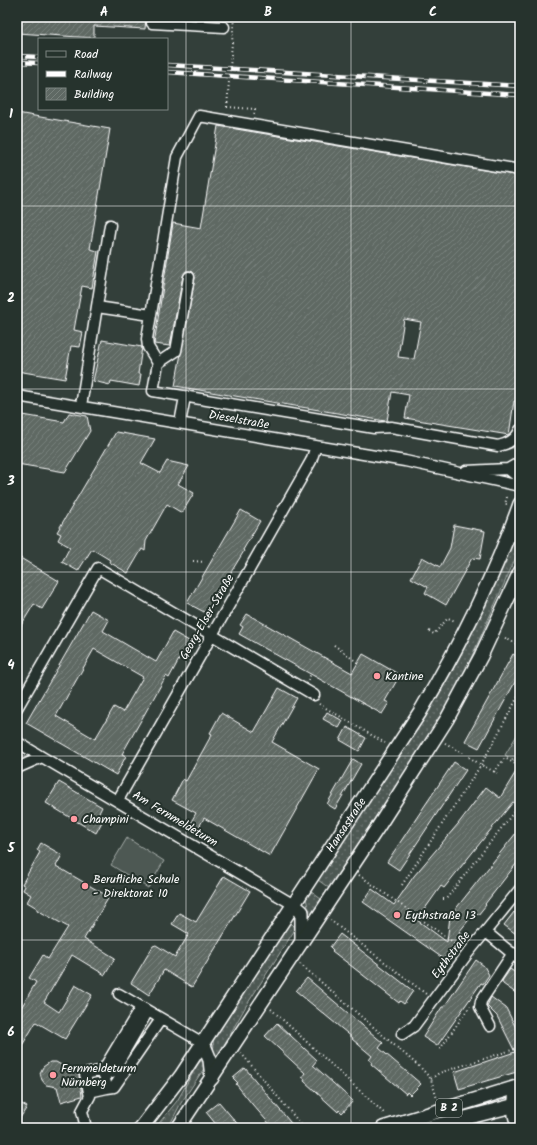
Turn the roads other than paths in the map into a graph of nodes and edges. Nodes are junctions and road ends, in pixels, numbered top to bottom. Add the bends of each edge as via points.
1 (153, 17) edge
2 (224, 27) dead end
3 (520, 170) edge
4 (110, 225) dead end
5 (189, 277) dead end
6 (97, 307) junction
7 (151, 315) junction
8 (158, 363) junction
9 (17, 396) edge
10 (185, 397) junction
11 (81, 406) junction
12 (180, 423) junction
13 (520, 430) edge
14 (316, 446) junction
15 (520, 462) edge
16 (508, 469) junction
17 (457, 471) junction
18 (520, 478) edge
19 (520, 486) edge
20 (520, 504) edge
21 (519, 572) edge
22 (211, 636) junction
23 (316, 699) road end
24 (17, 708) edge
25 (17, 742) edge
26 (42, 757) junction
27 (17, 768) edge
28 (118, 800) junction
29 (520, 889) edge
30 (294, 904) junction
31 (486, 932) junction
32 (302, 941) junction
33 (517, 956) edge
34 (119, 994) dead end
35 (145, 1009) junction
36 (161, 1019) junction
37 (490, 1026) dead end
38 (402, 1034) dead end
39 (203, 1043) junction
40 (107, 1072) junction
41 (212, 1078) junction
42 (107, 1088) junction
43 (518, 1090) edge
44 (90, 1092) junction
45 (516, 1106) edge
46 (181, 1126) edge
47 (86, 1128) edge
48 (141, 1128) edge
49 (383, 1128) edge
50 (427, 1128) edge
51 (519, 1128) edge

1 - 2 street via 152,24
3 - 7 street via 199,116 176,156
4 - 6 street
5 - 8 street via 176,351
6 - 7 street
6 - 11 street
7 - 8 street via 148,347
8 - 10 street via 153,391
9 - 11 street, Dieselstraße
10 - 12 street
10 - 13 street via 374,428 391,427 498,446 508,444
11 - 12 street, Dieselstraße
12 - 14 street, Dieselstraße
14 - 17 street, Dieselstraße
14 - 22 street, Georg-Elser-Straße via 311,460
15 - 16 street, Dieselstraße
16 - 17 street, Dieselstraße
16 - 18 street
17 - 19 street, Dieselstraße
20 - 30 main road, Hansastraße via 489,582 450,660 400,744
21 - 32 main road via 475,668 436,736
22 - 23 street
22 - 24 street via 98,568
22 - 28 street, Georg-Elser-Straße
25 - 26 street, Am Fernmeldeturm
26 - 27 street
26 - 28 street, Am Fernmeldeturm
28 - 30 street, Am Fernmeldeturm
29 - 31 street, Eythstraße
30 - 32 main road via 302,912
30 - 39 main road, Hansastraße
31 - 33 street
31 - 38 street, Eythstraße via 468,952 414,1026
32 - 41 main road
33 - 37 street via 481,1001 480,1007
34 - 35 street
35 - 36 street
35 - 40 street
36 - 39 street
36 - 42 street via 114,1087
39 - 41 main road via 210,1060
39 - 48 main road, Hansastraße
40 - 42 street
40 - 44 street via 85,1074
41 - 46 main road
42 - 44 street
43 - 45 street
43 - 49 main road, B 2
44 - 47 street via 82,1111
45 - 50 main road, B 2
45 - 51 street via 515,1121

